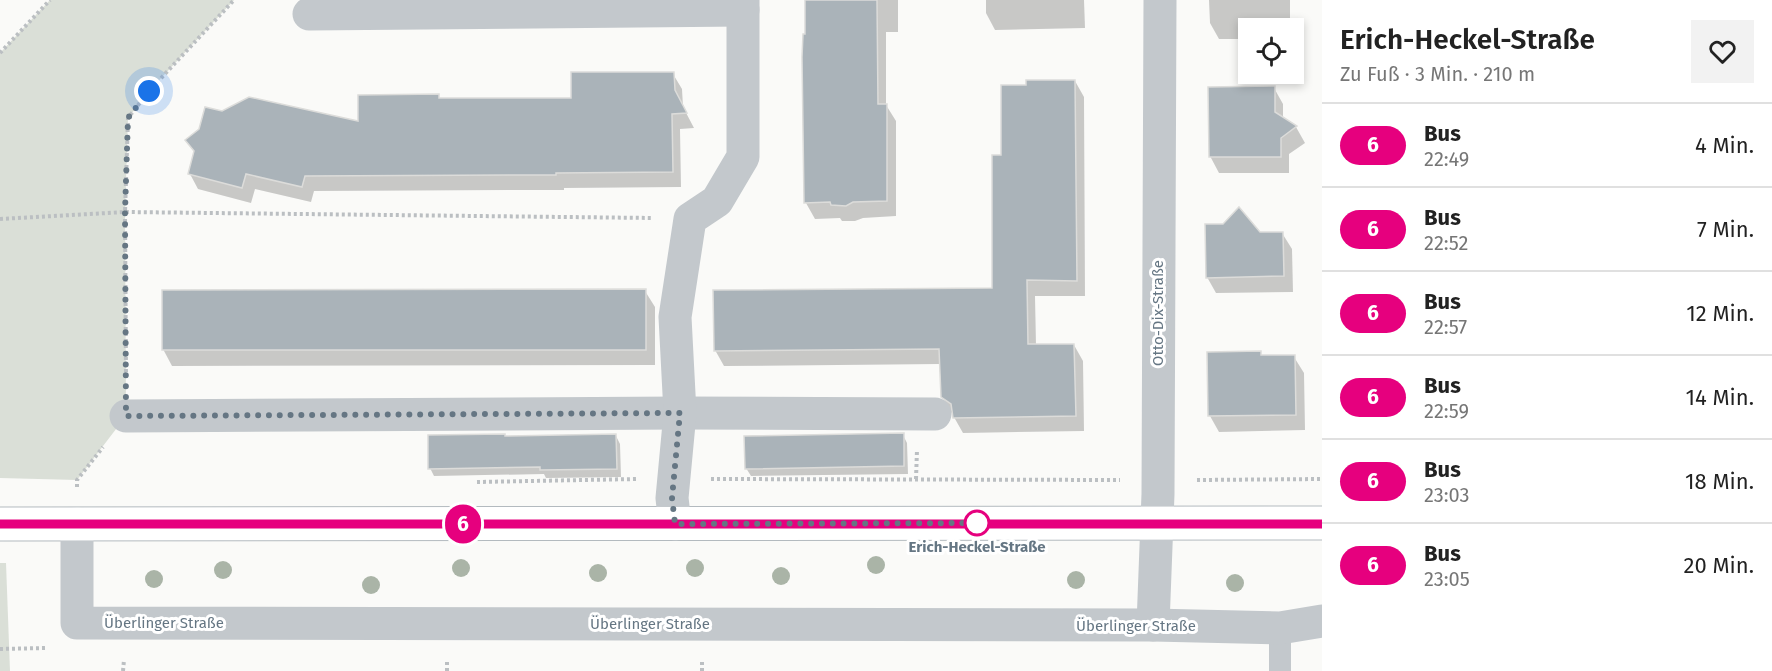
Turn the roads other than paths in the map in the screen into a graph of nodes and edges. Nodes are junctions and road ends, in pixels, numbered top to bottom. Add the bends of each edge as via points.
1 (1160, 0) edge
2 (743, 5) edge
3 (309, 14) dead end
4 (680, 413) junction
5 (935, 414) dead end
6 (126, 416) road end
7 (0, 524) edge
8 (77, 524) junction
9 (675, 524) junction
10 (1158, 524) junction
11 (1322, 524) edge
12 (1322, 621) edge
13 (1153, 625) junction
14 (1280, 628) junction
15 (1280, 671) edge

1 - 10 street, Otto-Dix-Straße
2 - 3 street
2 - 4 street via 742,157 717,201 690,219 675,317
4 - 5 street
4 - 6 street
4 - 9 street via 672,498
7 - 8 street
8 - 9 street
8 - 13 street, Überlinger Straße via 77,623
9 - 10 street
10 - 11 street
10 - 13 street, Otto-Dix-Straße
12 - 14 street, Überlinger Straße
13 - 14 street, Überlinger Straße
14 - 15 lane

